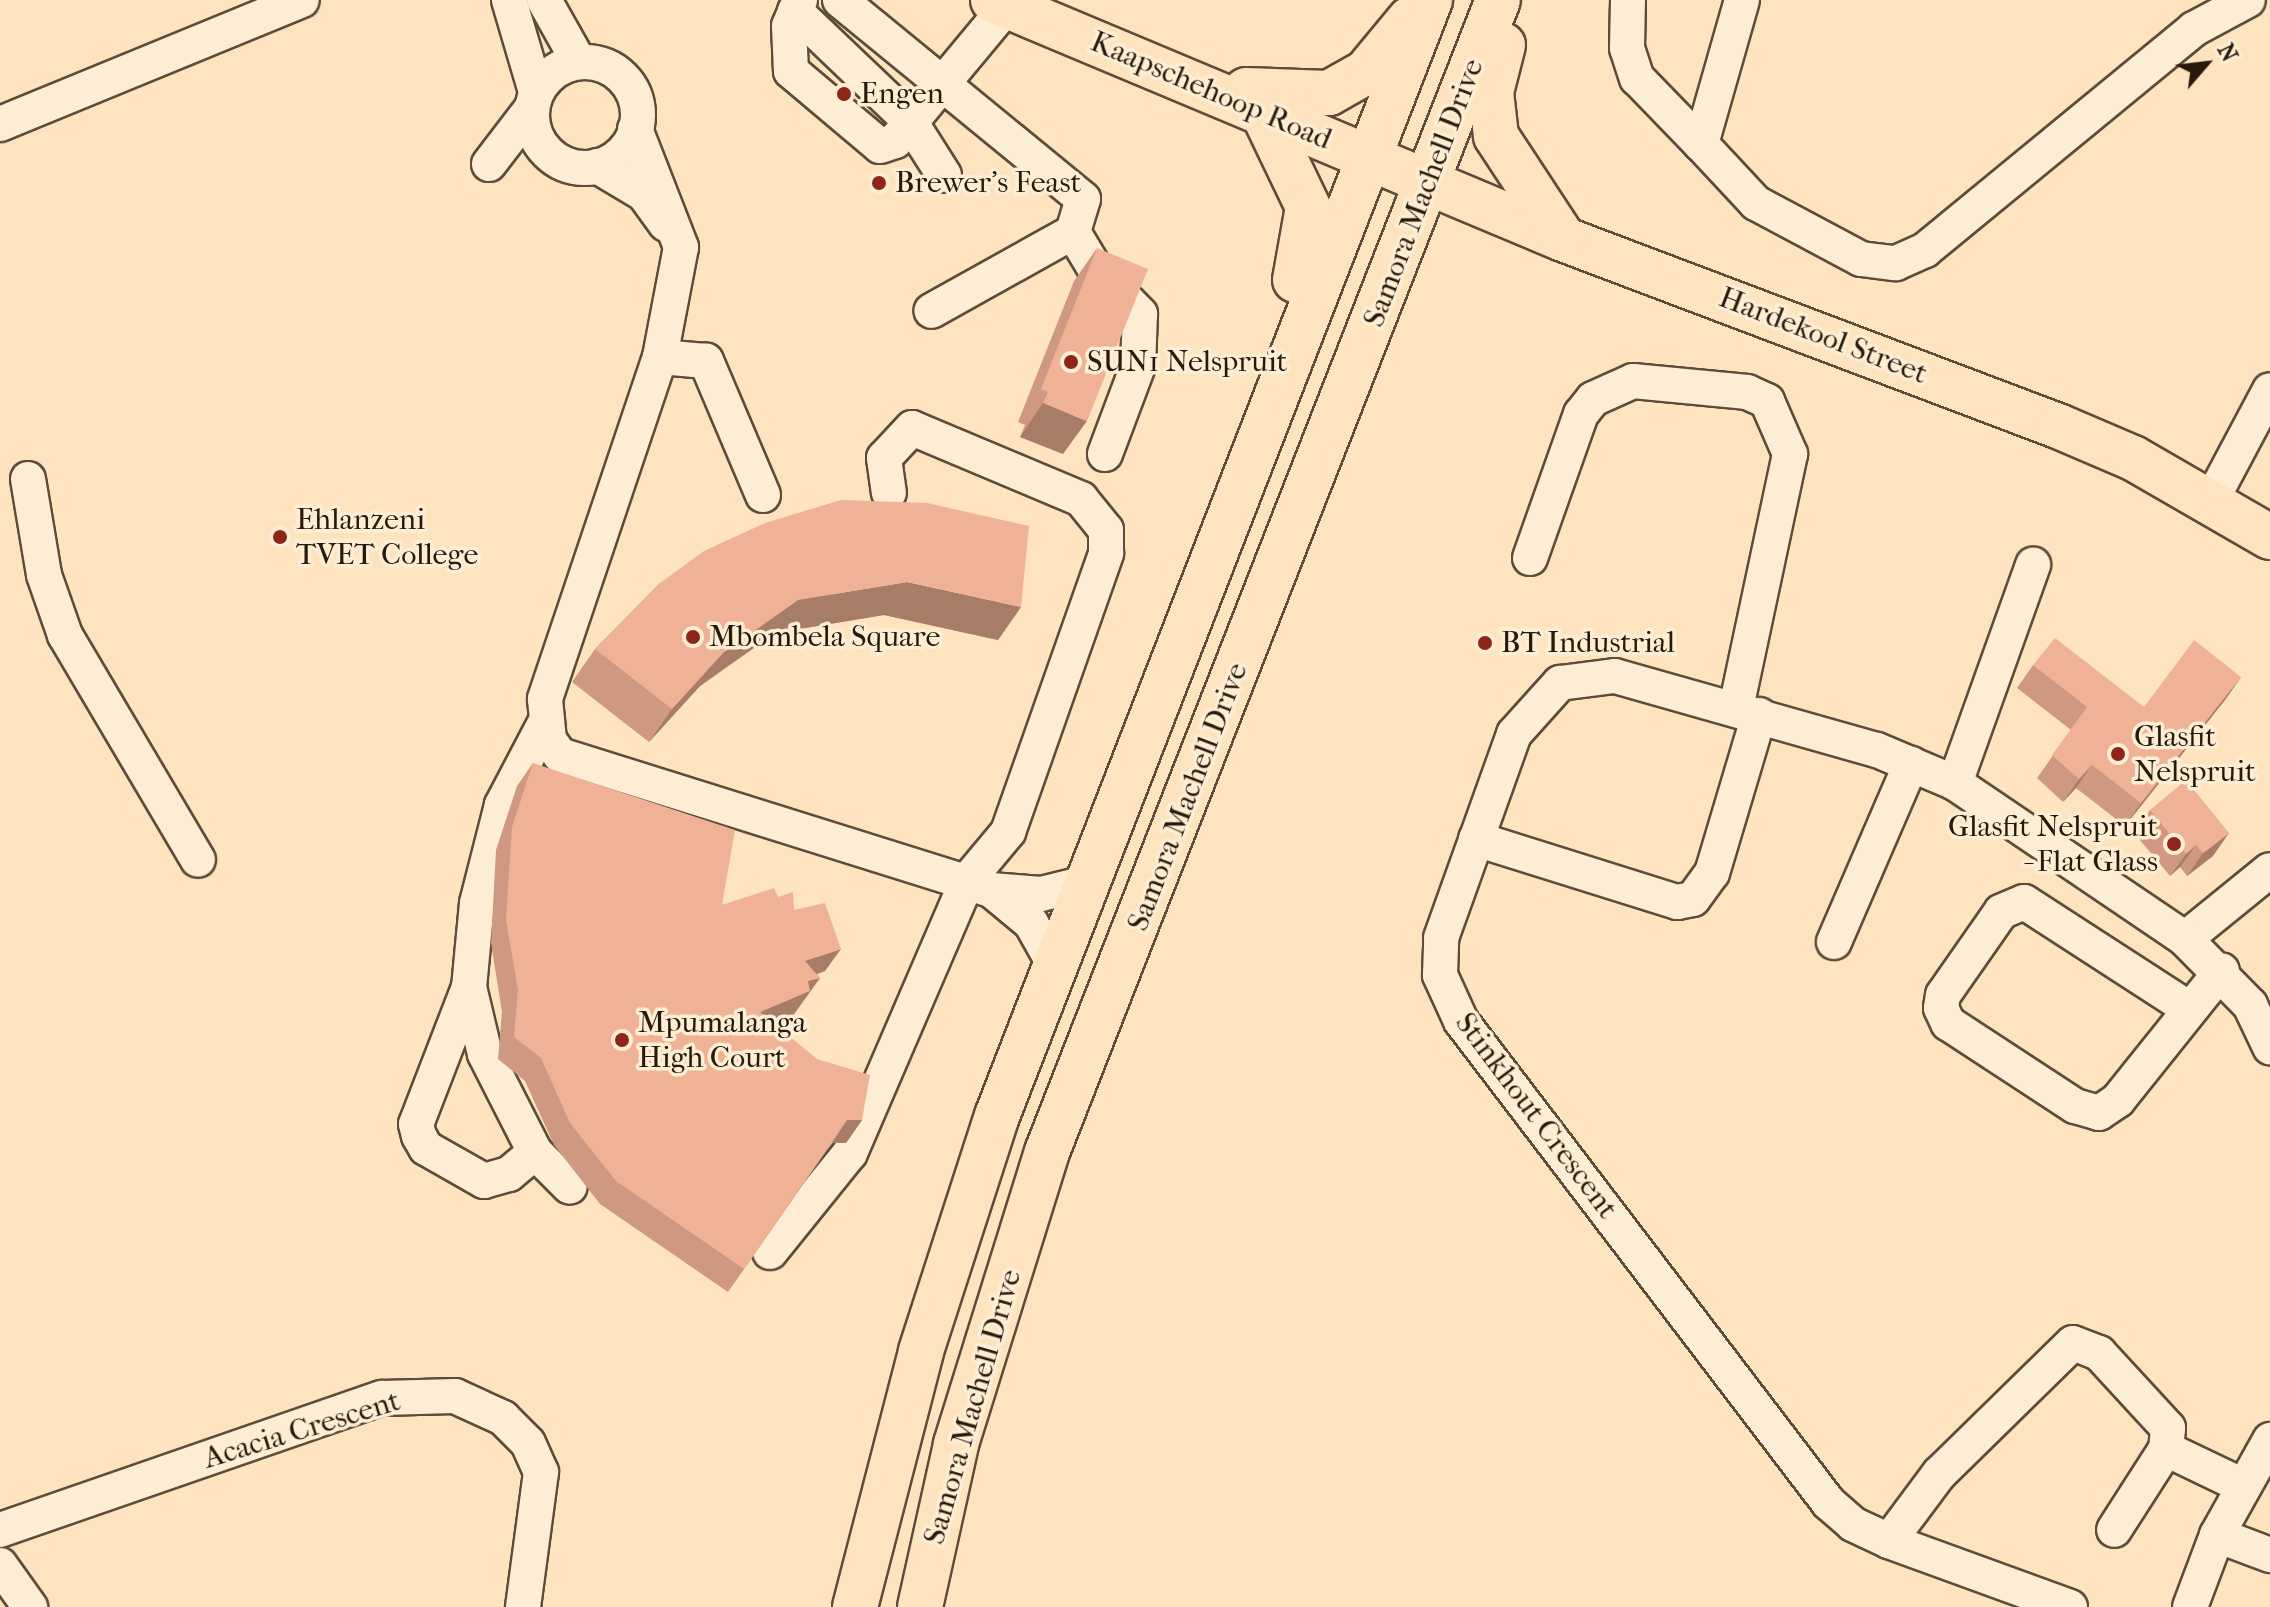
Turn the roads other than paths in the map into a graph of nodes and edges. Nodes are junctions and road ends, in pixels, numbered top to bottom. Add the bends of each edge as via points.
1 (302, 0) edge
2 (509, 0) edge
3 (840, 0) edge
4 (1424, 0) edge
5 (1430, 0) edge
6 (1498, 0) edge
7 (1514, 0) edge
8 (1628, 0) edge
9 (1742, 0) edge
10 (2248, 0) edge
11 (2263, 0) edge
12 (542, 3) edge
13 (1000, 3) edge
14 (798, 6) edge
15 (241, 11) edge
16 (2270, 19) edge
17 (579, 62) junction
18 (941, 80) junction
19 (1196, 84) junction
20 (534, 100) junction
21 (1263, 113) junction
22 (909, 120) junction
23 (0, 124) edge
24 (635, 129) junction
25 (1701, 144) junction
26 (1369, 157) junction
27 (489, 164) dead end
28 (597, 166) junction
29 (944, 175) dead end
30 (1429, 184) junction
31 (1073, 232) junction
32 (1563, 239) junction
33 (681, 247) junction
34 (931, 311) dead end
35 (660, 357) junction
36 (2270, 390) edge
37 (1105, 454) dead end
38 (28, 479) dead end
39 (889, 493) dead end
40 (763, 495) dead end
41 (2212, 499) junction
42 (1225, 525) junction
43 (2270, 537) edge
44 (1530, 558) dead end
45 (2033, 565) dead end
46 (1748, 712) junction
47 (545, 723) junction
48 (1911, 764) junction
49 (1955, 783) junction
50 (1476, 839) junction
51 (198, 860) dead end
52 (2270, 870) edge
53 (1086, 883) junction
54 (979, 886) junction
55 (2185, 939) junction
56 (1834, 942) dead end
57 (1054, 964) junction
58 (2222, 970) junction
59 (469, 987) junction
60 (2260, 1000) edge
61 (2188, 1008) junction
62 (2270, 1047) edge
63 (535, 1152) junction
64 (570, 1187) dead end
65 (770, 1252) edge
66 (2270, 1440) edge
67 (2166, 1449) junction
68 (2241, 1485) junction
69 (0, 1530) edge
70 (2114, 1530) dead end
71 (2217, 1535) junction
72 (1889, 1541) junction
73 (2270, 1555) edge
74 (0, 1565) edge
75 (30, 1607) edge
76 (523, 1607) edge
77 (855, 1607) edge
78 (920, 1607) edge
79 (2070, 1607) edge
80 (2190, 1607) edge

1 - 15 street
2 - 20 street
3 - 18 street
4 - 19 main road via 1366,72 1329,93 1304,97
5 - 26 main road, Samora Machell Drive
6 - 30 main road, Samora Machell Drive
7 - 32 main road via 1491,92 1493,123 1508,162
8 - 25 street via 1627,48 1637,78
9 - 25 street
10 - 25 street via 2161,53 1925,250 1896,263 1861,259 1756,203
11 - 16 street
12 - 17 street
13 - 18 street
13 - 19 main road, Kaapschehoop Road
14 - 22 street
14 - 22 street via 791,71 870,143 890,144
15 - 23 street
17 - 20 street via 561,67
17 - 24 street via 619,75 635,100
18 - 22 street
18 - 31 street via 1077,190 1084,208
19 - 21 main road, Kaapschehoop Road
20 - 27 street
20 - 28 street via 546,151 569,166
21 - 26 main road, Kaapschehoop Road
21 - 42 main road via 1301,184 1309,228
22 - 29 street
24 - 28 street via 622,153
24 - 33 street
26 - 30 main road, Kaapschehoop Road
26 - 42 main road, Samora Machell Drive
28 - 33 street via 644,194
30 - 32 main road, Hardekool Street
30 - 78 main road, Samora Machell Drive via 1047,1152 956,1444
31 - 34 street
31 - 37 street via 1094,267 1140,314 1138,366
32 - 41 main road, Hardekool Street via 2058,426
33 - 35 street
35 - 40 street via 706,361
35 - 47 street via 545,699
36 - 41 street
38 - 51 street via 44,575 65,635
39 - 54 street via 884,458 912,428 1081,499 1106,530 1106,553 1008,832
41 - 43 main road, Hardekool Street
42 - 53 main road, Samora Machell Drive
44 - 46 street via 1581,414 1593,399 1633,381 1747,392 1767,401 1790,454
45 - 49 street
46 - 48 street, Stinkhout Crescent
46 - 50 street, Stinkhout Crescent via 1615,676 1560,683 1514,734
46 - 50 street via 1712,873 1693,899 1677,902
47 - 54 street via 560,755
47 - 59 street via 502,805 477,903
48 - 49 street, Stinkhout Crescent
48 - 56 street
49 - 55 street, Stinkhout Crescent
50 - 72 street, Stinkhout Crescent via 1441,938 1440,975 1461,1021 1828,1502 1853,1524
52 - 55 street
53 - 54 street via 1041,894
53 - 57 main road, Samora Machell Drive
54 - 57 street via 1031,923
54 - 65 street via 850,1153
55 - 58 street, Stinkhout Crescent
57 - 77 main road, Samora Machell Drive via 921,1351
58 - 60 street, Stinkhout Crescent
58 - 61 street
59 - 63 street via 485,1054
59 - 63 street via 416,1124 419,1136 484,1181 509,1174
60 - 62 street, Stinkhout Crescent
61 - 61 street via 2118,1100 2090,1114 1948,1023 1941,1008 1943,995 2001,912 2024,902
63 - 64 street
66 - 68 street
67 - 68 street
67 - 70 street
67 - 72 street via 2163,1418 2099,1353 2073,1343 1939,1474
68 - 71 street
69 - 76 street, Acacia Crescent via 382,1398 455,1396 503,1418 528,1443 541,1472
71 - 73 street
71 - 80 street
72 - 79 street, Stinkhout Crescent
74 - 75 street

